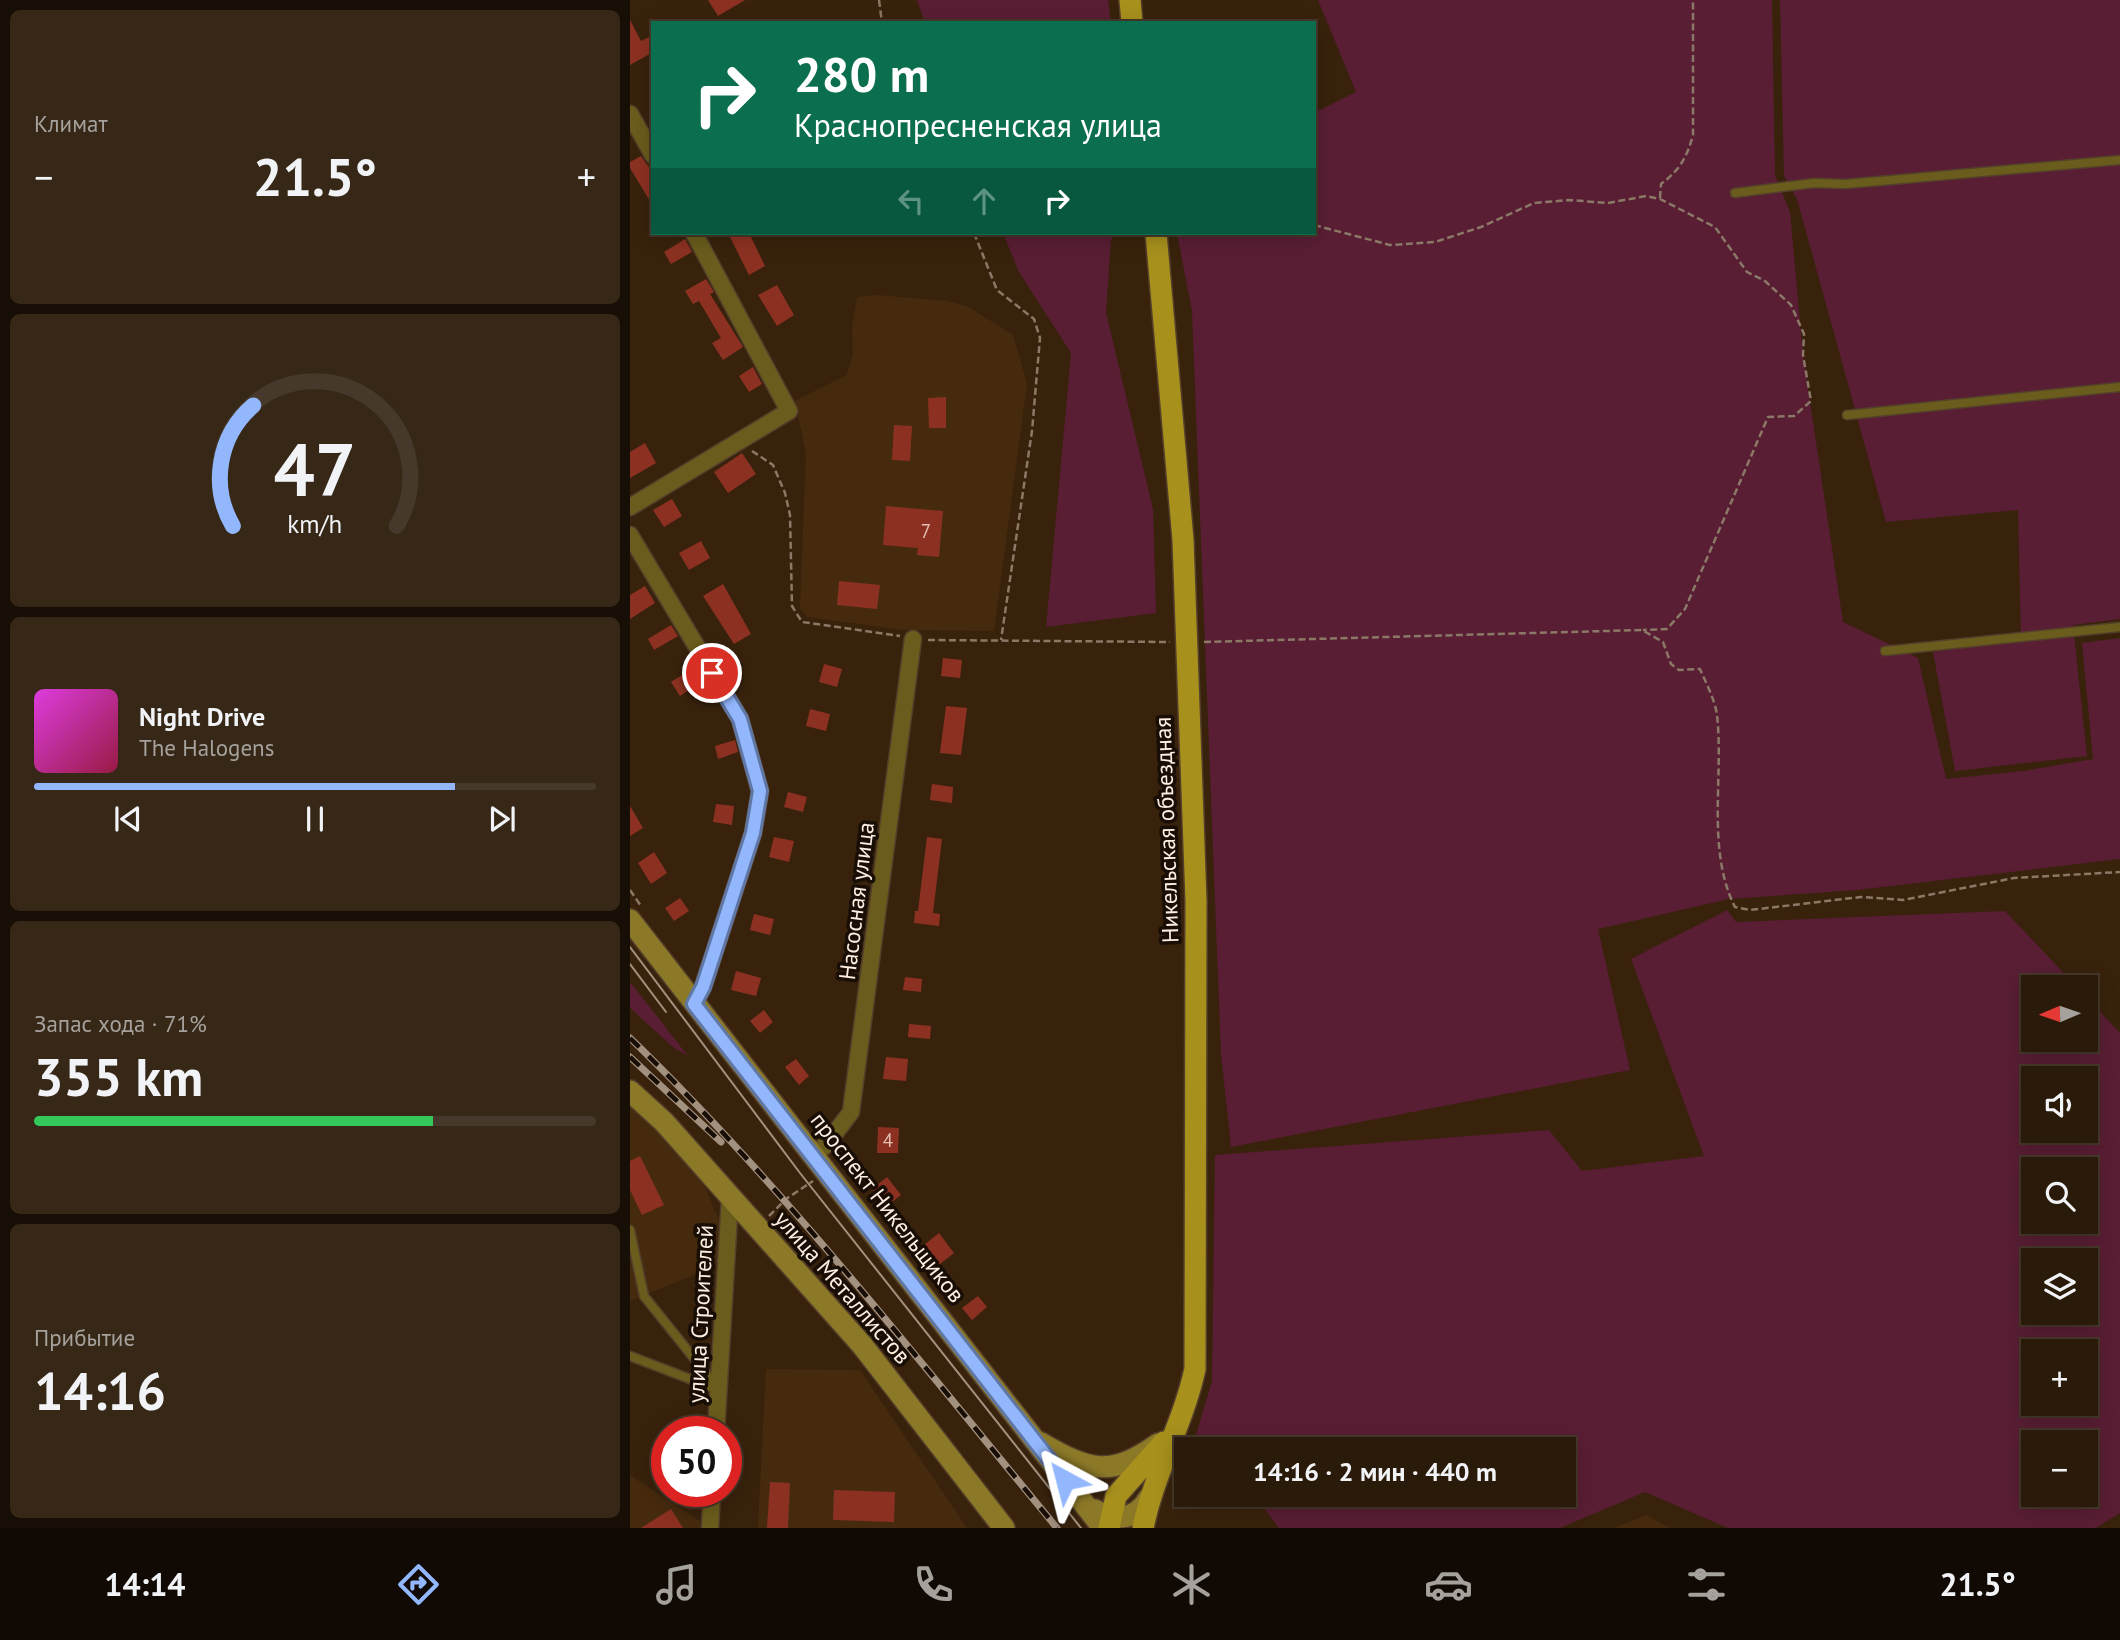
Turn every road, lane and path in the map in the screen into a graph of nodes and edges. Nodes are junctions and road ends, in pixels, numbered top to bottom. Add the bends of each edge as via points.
1 (879, 0) edge
2 (1130, 0) edge
3 (1693, 0) edge
4 (883, 21) edge
5 (1132, 21) edge
6 (630, 114) edge
7 (651, 151) edge
8 (2120, 160) edge
9 (1735, 193) dead end
10 (1660, 199) junction
11 (1316, 226) edge
12 (695, 235) edge
13 (975, 235) edge
14 (1156, 235) edge
15 (2120, 387) edge
16 (1847, 415) dead end
17 (732, 448) junction
18 (630, 506) edge
19 (630, 535) edge
20 (2120, 627) edge
21 (1642, 630) junction
22 (913, 639) junction
23 (1001, 640) junction
24 (1187, 641) junction
25 (1885, 651) dead end
26 (2120, 872) edge
27 (630, 920) edge
28 (694, 1004) junction
29 (630, 1091) edge
30 (814, 1154) junction
31 (827, 1171) junction
32 (730, 1198) junction
33 (758, 1229) junction
34 (630, 1230) edge
35 (630, 1356) edge
36 (719, 1390) junction
37 (717, 1416) edge
38 (1174, 1430) junction
39 (1033, 1439) junction
40 (1149, 1498) junction
41 (711, 1507) edge
42 (1107, 1524) edge
43 (710, 1528) edge
44 (1004, 1528) edge
45 (1143, 1528) edge

1 - 4 path
2 - 5 main road
3 - 10 path via 1693,135 1678,171 1661,184
6 - 7 street
8 - 9 lane
10 - 11 path via 1534,203 1435,242 1390,245
10 - 21 path via 1715,228 1747,272 1765,281 1791,305 1804,334 1811,401 1794,416 1768,417 1685,609 1667,629
12 - 17 street via 789,411
13 - 23 path via 997,290 1034,319 1040,338 1034,421
14 - 24 main road, Никельская объездная via 1183,540
15 - 16 lane
17 - 18 street
17 - 22 path via 750,450 773,465 785,493 790,515 792,607 802,622
19 - 28 street via 740,719 760,791 753,833
20 - 25 lane
21 - 24 path
21 - 26 path via 1662,642 1671,664 1679,670 1700,669 1716,712 1719,838 1726,890 1735,907 1750,910 1861,897 1903,900 2014,878
22 - 23 path
22 - 30 street, Насосная улица via 851,1112
23 - 24 path
24 - 38 main road, Никельская объездная via 1195,901 1195,1355 1189,1397
27 - 28 main road, проспект Никельщиков
28 - 30 main road, проспект Никельщиков
29 - 32 main road, улица Металлистов via 664,1122
30 - 31 main road, проспект Никельщиков
31 - 33 path via 786,1199
31 - 39 main road, проспект Никельщиков
32 - 33 main road, улица Металлистов
32 - 36 street, улица Строителей
33 - 44 main road, улица Металлистов via 862,1345
34 - 36 lane via 644,1296
35 - 36 lane
36 - 37 street, улица Строителей
38 - 39 main road via 1143,1455 1107,1469 1090,1468
38 - 40 main road, Никельская объездная
38 - 42 main road via 1116,1496
39 - 42 main road, проспект Никельщиков via 1081,1501
40 - 42 main road via 1137,1513
40 - 45 main road, Никельская объездная
41 - 43 street

